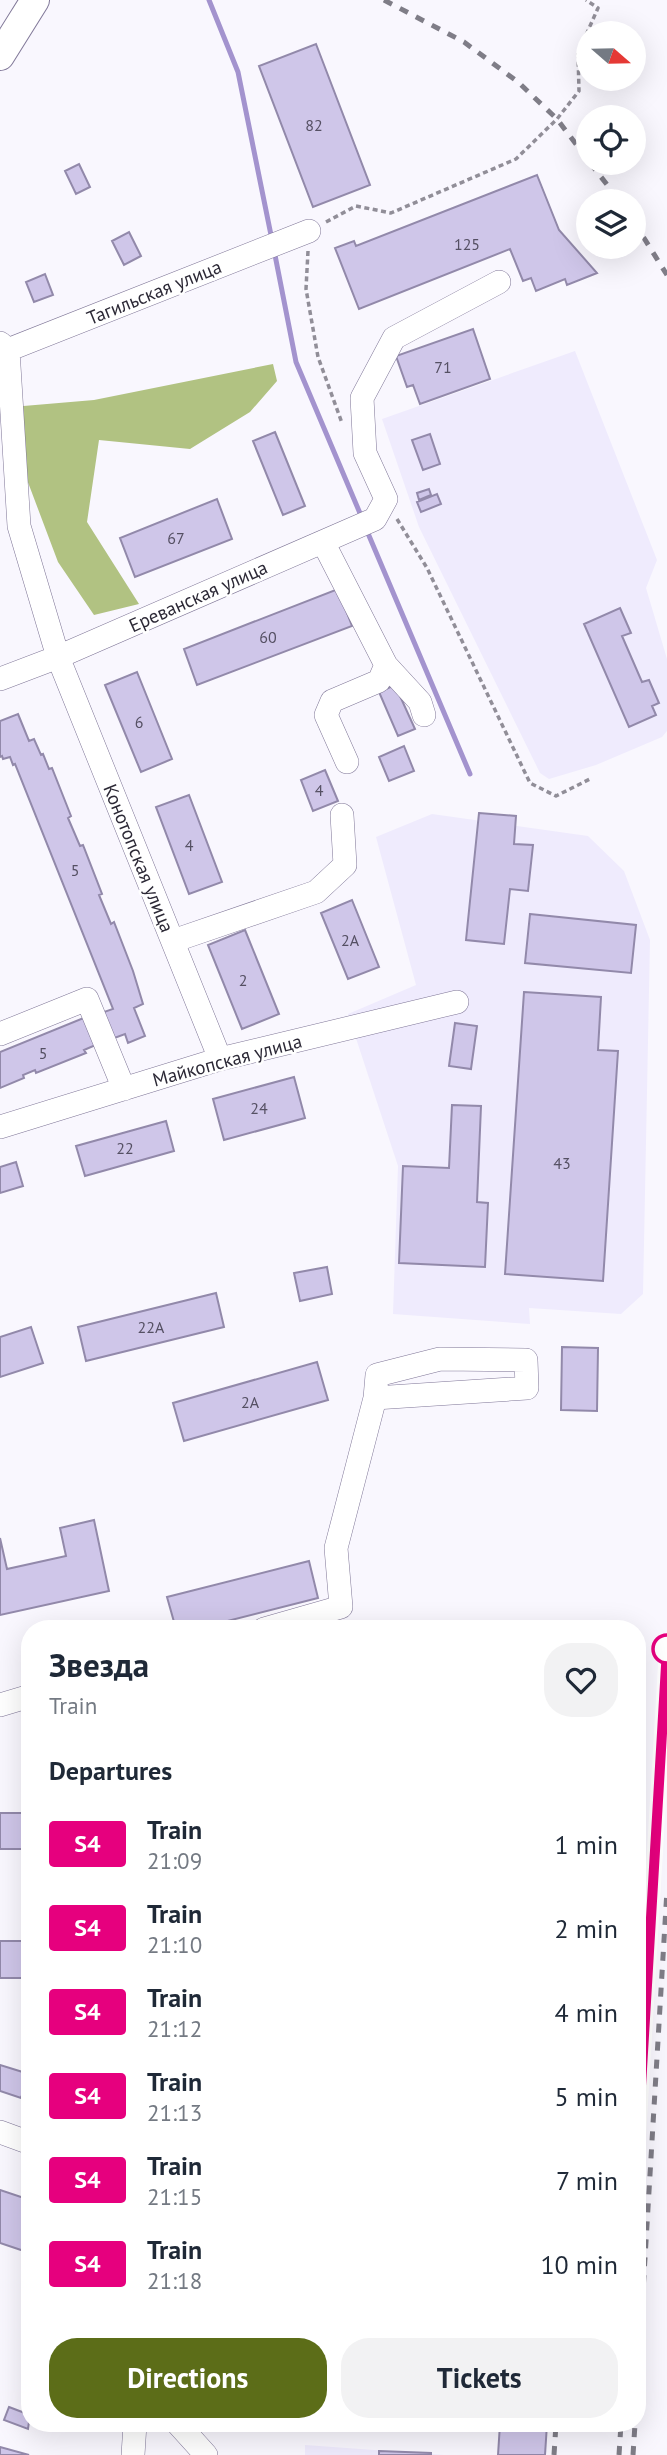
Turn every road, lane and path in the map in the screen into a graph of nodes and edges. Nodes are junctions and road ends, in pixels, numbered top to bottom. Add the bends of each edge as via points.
1 (34, 0) edge
2 (586, 0) edge
3 (0, 56) edge
4 (309, 231) junction
5 (499, 282) dead end
6 (3, 349) edge
7 (365, 453) junction
8 (386, 499) junction
9 (323, 541) junction
10 (58, 657) junction
11 (386, 665) junction
12 (0, 679) edge
13 (424, 715) dead end
14 (347, 762) dead end
15 (592, 778) dead end
16 (342, 815) dead end
17 (173, 941) junction
18 (457, 1002) dead end
19 (0, 1034) edge
20 (220, 1059) junction
21 (124, 1089) junction
22 (0, 1127) edge
23 (375, 1398) junction
24 (296, 1620) edge
25 (21, 1699) edge
26 (0, 1705) edge
27 (0, 2132) edge
28 (21, 2140) edge
29 (134, 2432) edge
30 (185, 2432) edge
31 (133, 2455) edge
32 (206, 2455) edge

1 - 3 main road
2 - 4 path via 598,8 578,53 579,91 516,159 391,213 356,206
4 - 6 street, Тагильская улица
4 - 7 path via 306,289 318,357 349,441
5 - 7 street via 394,338 362,398
6 - 10 street, Конотопская улица via 19,526
7 - 8 street
8 - 9 street, Ереванская улица via 375,519
8 - 15 path via 427,568 530,783 556,796
9 - 10 street, Ереванская улица
9 - 11 street
10 - 12 street, Ереванская улица
10 - 17 street, Конотопская улица
11 - 13 street via 420,702
11 - 14 street via 379,681 332,701 326,715
16 - 17 street via 345,865 316,892
17 - 20 street, Конотопская улица
18 - 20 street, Майкопская улица
19 - 21 street via 87,999
20 - 21 street, Майкопская улица
21 - 22 street, Майкопская улица
23 - 23 street via 377,1375 440,1359 526,1360 527,1388
23 - 24 street via 336,1548 341,1607
25 - 26 street
27 - 28 street
29 - 31 street
30 - 32 street

